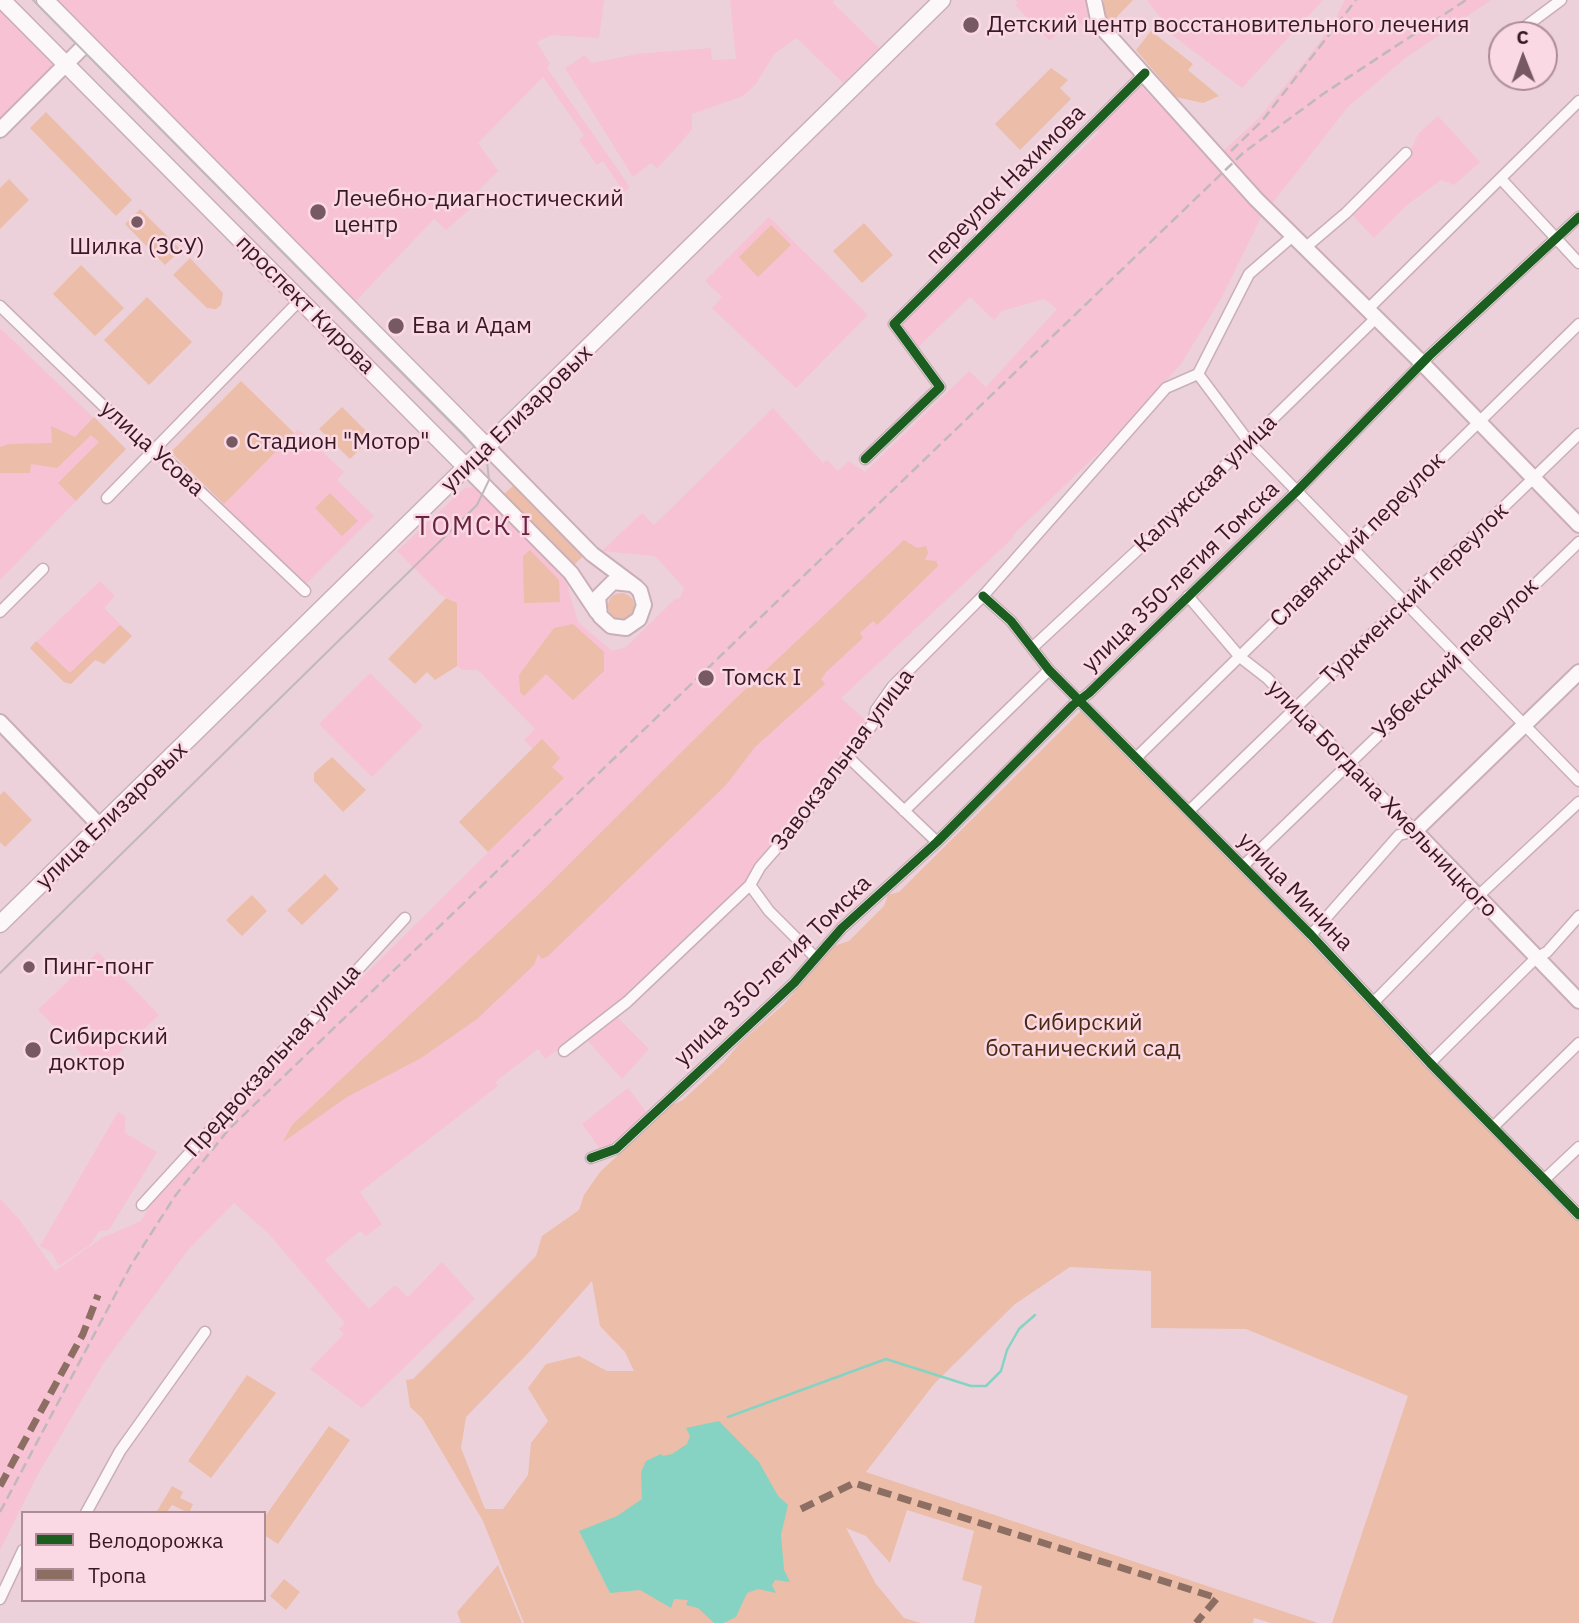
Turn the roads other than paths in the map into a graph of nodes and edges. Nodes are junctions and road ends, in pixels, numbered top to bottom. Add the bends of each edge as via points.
1 (2, 0) edge
2 (45, 0) edge
3 (942, 0) edge
4 (1094, 0) edge
5 (1561, 0) edge
6 (1533, 21) edge
7 (86, 44) junction
8 (66, 64) junction
9 (1144, 73) junction
10 (1579, 101) edge
11 (0, 130) edge
12 (1406, 153) dead end
13 (1501, 179) junction
14 (222, 181) junction
15 (201, 200) junction
16 (254, 213) junction
17 (1579, 217) edge
18 (233, 233) junction
19 (1293, 235) junction
20 (1556, 239) junction
21 (1306, 247) junction
22 (1579, 263) edge
23 (300, 300) junction
24 (0, 306) edge
25 (1372, 314) junction
26 (1579, 324) edge
27 (1422, 363) junction
28 (1198, 374) junction
29 (1478, 422) junction
30 (1579, 434) edge
31 (1249, 442) junction
32 (488, 448) junction
33 (151, 452) junction
34 (865, 459) dead end
35 (467, 468) junction
36 (1535, 480) junction
37 (1296, 492) junction
38 (107, 498) dead end
39 (1579, 525) edge
40 (1579, 542) edge
41 (1351, 547) junction
42 (43, 569) dead end
43 (631, 584) junction
44 (305, 591) dead end
45 (983, 596) junction
46 (1188, 596) junction
47 (1405, 603) junction
48 (0, 612) edge
49 (600, 616) junction
50 (1033, 647) junction
51 (1240, 657) junction
52 (1457, 659) junction
53 (1049, 670) junction
54 (1579, 672) edge
55 (1080, 700) junction
56 (1296, 708) junction
57 (0, 722) edge
58 (1523, 724) junction
59 (847, 756) junction
60 (1137, 757) junction
61 (1348, 761) junction
62 (1579, 781) edge
63 (1579, 802) edge
64 (904, 811) junction
65 (1189, 811) junction
66 (101, 827) junction
67 (1415, 831) junction
68 (937, 842) junction
69 (1243, 866) junction
70 (750, 885) junction
71 (1476, 898) junction
72 (1579, 916) edge
73 (405, 918) dead end
74 (0, 924) edge
75 (1311, 935) junction
76 (816, 958) junction
77 (1536, 958) junction
78 (1579, 1001) edge
79 (1374, 1002) junction
80 (1579, 1043) edge
81 (564, 1051) dead end
82 (1430, 1063) junction
83 (1494, 1126) junction
84 (1579, 1147) edge
85 (590, 1158) dead end
86 (1546, 1178) junction
87 (142, 1205) dead end
88 (1579, 1215) edge
89 (205, 1332) dead end
90 (87, 1511) edge
91 (21, 1554) edge
92 (0, 1599) edge

1 - 8 main road, проспект Кирова
2 - 7 main road, проспект Кирова
3 - 32 main road, улица Елизаровых
4 - 9 street via 1104,30
5 - 6 street
7 - 8 street
7 - 14 main road, проспект Кирова
8 - 11 street
8 - 15 main road, проспект Кирова
9 - 19 street
9 - 34 street, переулок Нахимова via 894,324 940,387
10 - 13 street, Калужская улица
12 - 21 street
13 - 20 street
13 - 25 street, Калужская улица
14 - 15 main road via 210,186
14 - 16 main road, проспект Кирова
15 - 18 main road, проспект Кирова
16 - 18 main road via 248,224
16 - 32 main road, проспект Кирова
17 - 20 street, улица 350-летия Томска
18 - 23 main road, проспект Кирова
19 - 21 street
19 - 28 street via 1249,274
20 - 22 street
20 - 27 street, улица 350-летия Томска
21 - 25 street
23 - 33 street
23 - 35 main road, проспект Кирова
24 - 33 street, улица Усова
25 - 27 street
25 - 31 street, Калужская улица
26 - 29 street, Славянский переулок
27 - 29 street
27 - 37 street, улица 350-летия Томска
28 - 31 street
28 - 45 street, Завокзальная улица via 1166,388
29 - 36 street
29 - 41 street, Славянский переулок
30 - 36 street, Туркменский переулок
31 - 37 street
31 - 50 street, Калужская улица
32 - 35 main road, улица Елизаровых
32 - 43 street, проспект Кирова via 592,554
33 - 38 street
33 - 44 street, улица Усова via 165,458
35 - 49 street, проспект Кирова via 570,573
35 - 66 main road, улица Елизаровых
36 - 39 street
36 - 47 street, Туркменский переулок
37 - 41 street
37 - 46 street, улица 350-летия Томска
40 - 52 street, Узбекский переулок
41 - 47 street
41 - 51 street, Славянский переулок
42 - 48 street
43 - 49 street via 618,581 604,589 597,604
43 - 49 street via 644,601 639,619 618,628
45 - 50 street, улица Минина
45 - 59 street, Завокзальная улица via 892,686 872,725
46 - 51 street, улица Богдана Хмельницкого
46 - 55 street, улица 350-летия Томска
47 - 52 street
47 - 56 street, Туркменский переулок
50 - 53 street, улица Минина
51 - 56 street, улица Богдана Хмельницкого
51 - 60 street, Славянский переулок
52 - 58 street
52 - 61 street, Узбекский переулок
53 - 55 street, улица Минина
53 - 64 street
54 - 58 street
55 - 60 street, улица Минина
55 - 68 street, улица 350-летия Томска
56 - 61 street, улица Богдана Хмельницкого
56 - 65 street, Туркменский переулок
57 - 66 street
58 - 62 street
58 - 67 street
59 - 64 street
59 - 70 street, Завокзальная улица
60 - 65 street, улица Минина
61 - 67 street, улица Богдана Хмельницкого
61 - 69 street, Узбекский переулок
63 - 71 street
64 - 68 street
65 - 69 street, улица Минина
66 - 74 main road, улица Елизаровых
67 - 71 street, улица Богдана Хмельницкого
67 - 75 street via 1399,835
68 - 76 street, улица 350-летия Томска via 842,928
69 - 75 street, улица Минина
70 - 76 street
70 - 81 street, Завокзальная улица via 627,1002
71 - 77 street, улица Богдана Хмельницкого
71 - 79 street
72 - 77 street
73 - 87 street, Предвокзальная улица
75 - 79 street, улица Минина
76 - 85 street, улица 350-летия Томска via 616,1149
77 - 78 street, улица Богдана Хмельницкого
77 - 82 street
79 - 82 street, улица Минина
80 - 83 street
82 - 83 street, улица Минина
83 - 86 street, улица Минина
84 - 86 street
86 - 88 street, улица Минина
89 - 90 street via 120,1451
91 - 92 street

